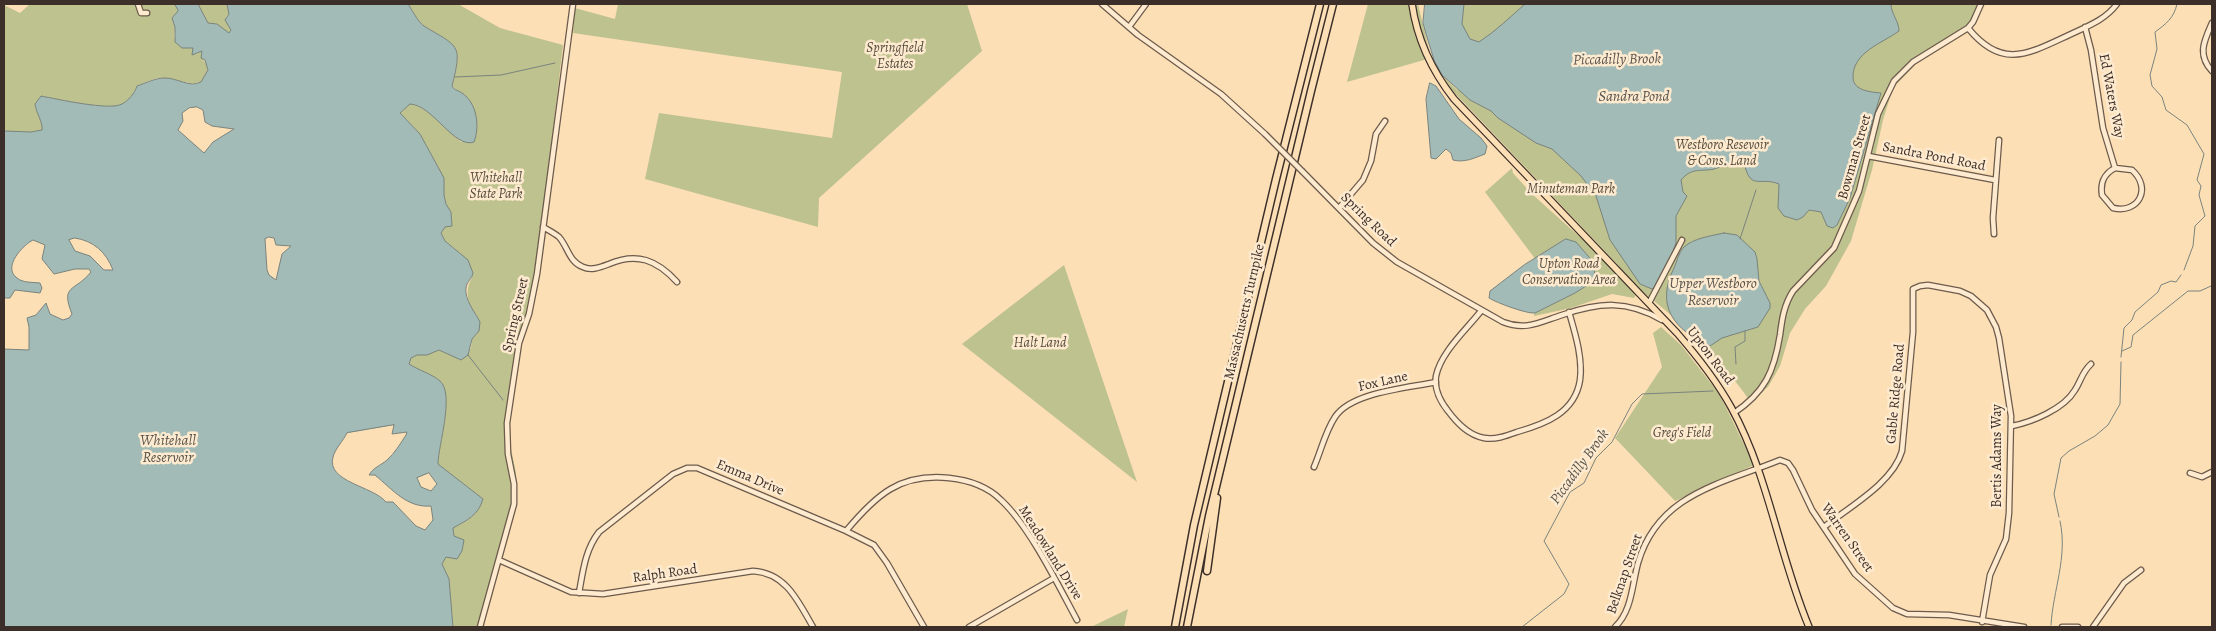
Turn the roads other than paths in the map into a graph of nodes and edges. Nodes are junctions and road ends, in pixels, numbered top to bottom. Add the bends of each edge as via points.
1 (138, 4) edge
2 (573, 4) edge
3 (1102, 4) edge
4 (1146, 4) edge
5 (1320, 4) edge
6 (1334, 4) edge
7 (1412, 4) edge
8 (1981, 4) edge
9 (2117, 4) edge
10 (147, 13) dead end
11 (2212, 23) edge
12 (1128, 27) junction
13 (2085, 27) junction
14 (1968, 28) junction
15 (2212, 71) edge
16 (1385, 121) dead end
17 (1999, 140) dead end
18 (1868, 156) junction
19 (2115, 168) junction
20 (1995, 180) junction
21 (1339, 208) junction
22 (543, 227) junction
23 (1994, 234) dead end
24 (1682, 240) dead end
25 (677, 282) dead end
26 (1914, 288) joint
27 (1649, 302) junction
28 (1481, 311) junction
29 (1569, 312) junction
30 (1667, 322) junction
31 (2091, 364) dead end
32 (1436, 382) junction
33 (1734, 413) junction
34 (2012, 426) junction
35 (1221, 465) junction
36 (1314, 468) dead end
37 (1758, 469) junction
38 (2212, 472) edge
39 (2190, 473) dead end
40 (1824, 527) junction
41 (846, 531) junction
42 (498, 560) junction
43 (2141, 570) dead end
44 (1207, 571) dead end
45 (1054, 578) junction
46 (579, 593) junction
47 (1077, 620) dead end
48 (1982, 622) junction
49 (480, 627) edge
50 (813, 627) edge
51 (924, 627) edge
52 (968, 627) edge
53 (1175, 627) edge
54 (1188, 627) edge
55 (1615, 627) edge
56 (1809, 627) edge
57 (2024, 627) edge
58 (2062, 627) edge
59 (2078, 627) edge
60 (2093, 627) edge

1 - 10 street via 141,13
2 - 22 street, Spring Street
3 - 12 street, Spring Road
4 - 12 street
5 - 53 highway, Massachusetts Turnpike via 1194,525
6 - 35 highway, Massachusetts Turnpike
7 - 27 main road, Upton Road via 1422,45 1450,95
8 - 14 street, Bowman Street
9 - 13 street via 2103,18
11 - 15 street via 2202,50
12 - 21 street, Spring Road, bridge via 1221,94
13 - 14 street via 2037,50 2019,54 1990,50
13 - 19 street, Ed Waters Way via 2103,128
14 - 18 street, Bowman Street via 1913,62 1894,81 1878,114
16 - 21 street via 1376,134 1364,180
17 - 20 street
18 - 20 street, Sandra Pond Road
18 - 33 street, Bowman Street via 1859,191 1834,248 1789,298 1769,377 1753,400
19 - 19 street via 2104,178 2102,194 2112,208 2124,209 2141,196 2141,184 2132,170
20 - 23 street
21 - 28 street, Spring Road via 1397,262
22 - 25 street via 559,237 575,263 584,268 622,259 643,258 661,266
22 - 42 street, Spring Street via 534,289 511,396 507,434 515,494
24 - 27 street
26 - 34 street, Bertis Adams Way via 1928,286 1960,291 1987,310 1999,338
26 - 40 street, Gable Ridge Road via 1913,332 1900,460 1891,474
27 - 30 main road, Upton Road
28 - 29 street, Spring Road via 1522,327
28 - 32 street via 1444,358
29 - 30 street, Spring Road via 1620,304
29 - 32 street via 1580,361 1580,382 1566,408 1550,421 1502,437 1482,438 1464,429 1450,414 1439,397
30 - 33 main road, Upton Road via 1703,365
31 - 34 street via 2067,400 2040,416
32 - 36 street, Fox Lane via 1359,398 1345,406 1335,416
33 - 37 main road, Upton Road
34 - 48 street, Bertis Adams Way via 2006,539 1990,575
35 - 44 highway
35 - 54 highway, Massachusetts Turnpike
37 - 40 street, Warren Street via 1780,460 1788,463
37 - 55 street, Belknap Street via 1685,499 1659,521 1639,560 1624,616
37 - 56 main road, Upton Road
38 - 39 street via 2202,478
40 - 48 street, Warren Street via 1855,574 1893,608 1907,614 1948,615
41 - 45 street, Meadowland Drive via 866,508 892,488 910,480 931,476 961,480 986,489 1001,500 1031,539
41 - 46 street, Emma Drive via 698,468 686,468 673,474 599,532 586,555
41 - 51 street, Emma Drive via 874,545
42 - 46 street, Ralph Road
42 - 49 street, Spring Street
43 - 60 street via 2124,583
45 - 47 street, Meadowland Drive
45 - 52 street
46 - 50 street, Ralph Road via 603,594 753,571 767,572 786,585
48 - 57 street, Warren Street
58 - 59 street

